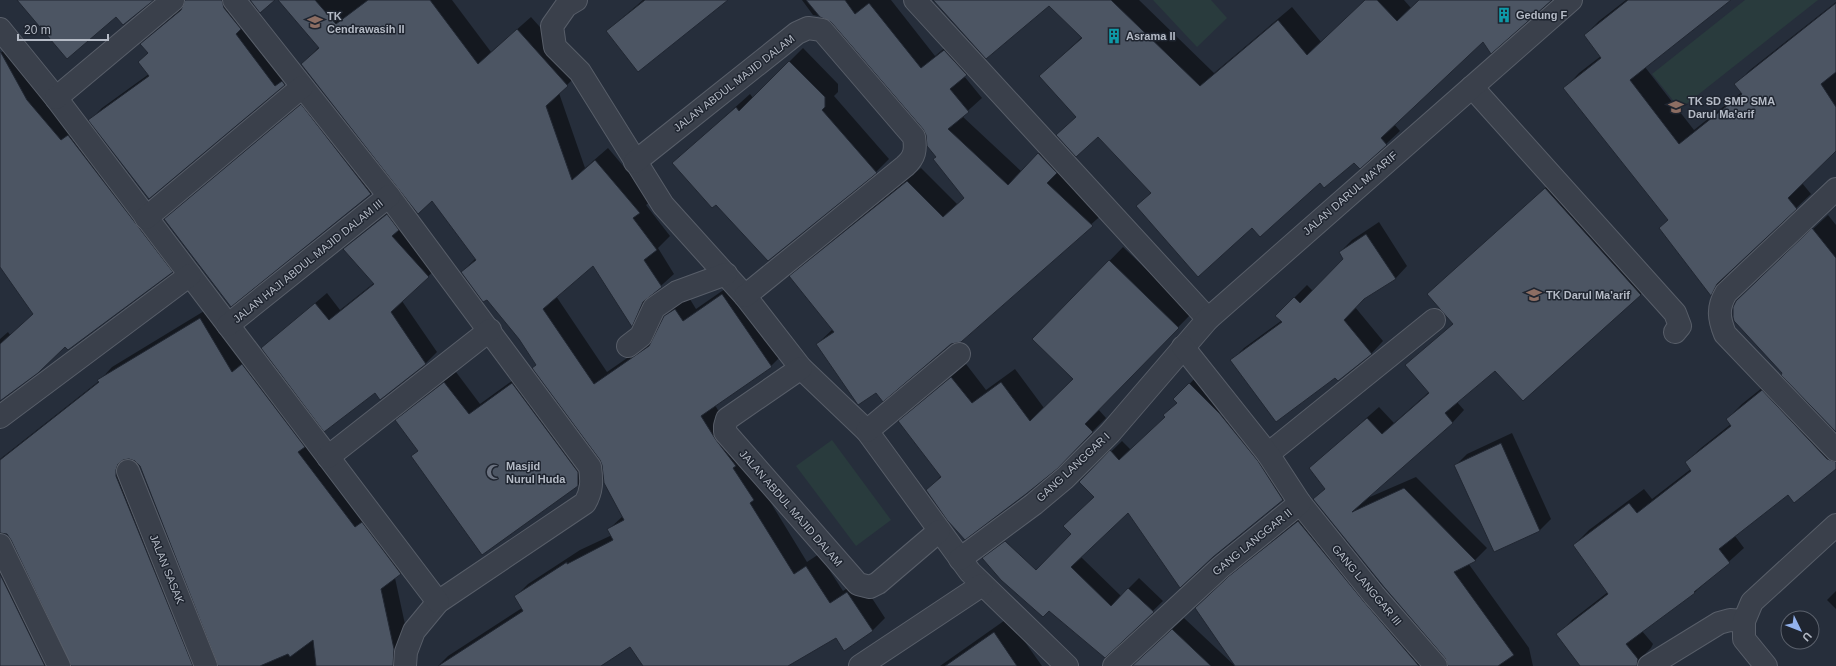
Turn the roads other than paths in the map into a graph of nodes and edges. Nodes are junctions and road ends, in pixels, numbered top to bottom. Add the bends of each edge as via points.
1 (173, 0) edge
2 (234, 0) edge
3 (576, 0) edge
4 (915, 0) edge
5 (1571, 0) edge
6 (0, 29) edge
7 (302, 87) junction
8 (1472, 87) junction
9 (56, 98) junction
10 (635, 162) junction
11 (1836, 189) edge
12 (389, 196) junction
13 (146, 218) junction
14 (726, 274) junction
15 (190, 275) junction
16 (745, 296) junction
17 (1208, 320) junction
18 (1434, 320) dead end
19 (228, 325) junction
20 (490, 330) junction
21 (1674, 332) dead end
22 (628, 346) dead end
23 (1183, 347) junction
24 (959, 354) dead end
25 (801, 368) junction
26 (1140, 397) joint
27 (0, 417) edge
28 (868, 431) junction
29 (1836, 450) edge
30 (1268, 454) junction
31 (328, 457) junction
32 (128, 471) dead end
33 (1300, 503) junction
34 (1836, 525) edge
35 (939, 531) junction
36 (0, 545) edge
37 (960, 558) junction
38 (982, 585) junction
39 (438, 602) junction
40 (1744, 621) junction
41 (59, 666) edge
42 (206, 666) edge
43 (405, 666) edge
44 (860, 666) edge
45 (1067, 666) edge
46 (1114, 666) edge
47 (1436, 666) edge
48 (1649, 666) edge
49 (1766, 666) edge

1 - 9 street
2 - 7 street, JALAN HAJI ABDUL MAJID DALAM III
3 - 10 street via 566,6 552,26 555,47 580,72
4 - 17 street
5 - 8 street, JALAN DARUL MA'ARIF
6 - 9 street, JALAN HAJI ABDUL MAJID DALAM III
7 - 12 street, JALAN HAJI ABDUL MAJID DALAM III
7 - 13 street
8 - 17 street, JALAN DARUL MA'ARIF
8 - 21 street via 1675,313 1680,326
9 - 13 street, JALAN HAJI ABDUL MAJID DALAM III
10 - 14 street via 663,205
10 - 16 street, JALAN ABDUL MAJID DALAM via 808,28 822,30 914,137 916,150 912,160
11 - 29 street via 1726,293 1719,312 1725,334
12 - 19 street, JALAN HAJI ABDUL MAJID DALAM III
12 - 20 street, JALAN HAJI ABDUL MAJID DALAM III
13 - 15 street, JALAN HAJI ABDUL MAJID DALAM III
14 - 16 street
14 - 22 street via 677,292 654,308 641,336
15 - 19 street, JALAN HAJI ABDUL MAJID DALAM III
15 - 27 street
16 - 25 street
17 - 23 street, JALAN DARUL MA'ARIF
18 - 30 street
19 - 31 street, JALAN HAJI ABDUL MAJID DALAM III
20 - 31 street
20 - 39 street, JALAN HAJI ABDUL MAJID DALAM III via 590,467 592,484 585,503
23 - 26 street, JALAN DARUL MA'ARIF
23 - 30 street, GANG LANGGAR II
24 - 28 street
25 - 28 street
25 - 35 street, JALAN ABDUL MAJID DALAM via 727,419 725,432 858,584 870,587 878,582
26 - 37 street, GANG LANGGAR I via 1110,433 1064,478 1034,504
28 - 35 street
30 - 33 street, GANG LANGGAR II
31 - 39 street, JALAN HAJI ABDUL MAJID DALAM III
32 - 42 street, JALAN SASAK
33 - 46 street, GANG LANGGAR II via 1221,567
33 - 47 street, GANG LANGGAR III via 1374,595
34 - 40 street via 1752,602
35 - 37 street
36 - 41 street
37 - 38 street
38 - 44 street
38 - 45 street
39 - 43 street via 414,631 406,652
40 - 48 street via 1730,620 1719,623
40 - 49 street via 1744,640

